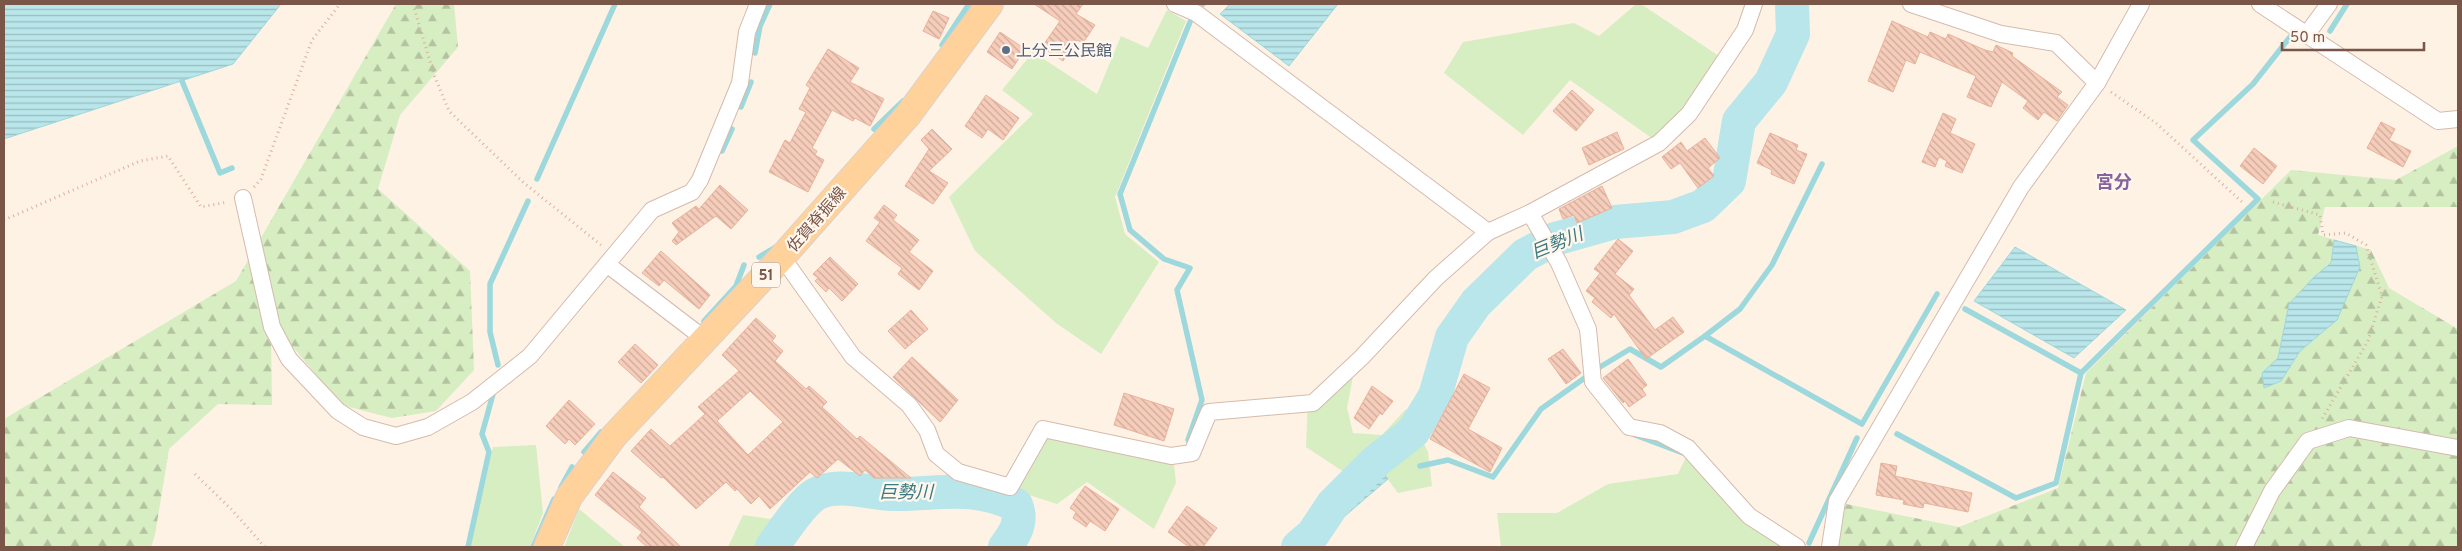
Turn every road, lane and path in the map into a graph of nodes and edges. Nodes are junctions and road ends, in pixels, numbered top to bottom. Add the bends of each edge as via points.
1 (340, 4) edge
2 (413, 4) edge
3 (758, 4) edge
4 (990, 4) edge
5 (1175, 4) edge
6 (1754, 4) edge
7 (1911, 4) edge
8 (2140, 4) edge
9 (2260, 4) edge
10 (2329, 4) edge
11 (2307, 34) junction
12 (2097, 83) junction
13 (2458, 119) edge
14 (243, 198) junction
15 (2242, 202) dead end
16 (2273, 202) dead end
17 (1533, 219) junction
18 (4, 220) edge
19 (1488, 232) junction
20 (782, 257) junction
21 (611, 260) junction
22 (706, 340) junction
23 (2308, 441) junction
24 (2458, 448) edge
25 (195, 474) dead end
26 (265, 547) edge
27 (547, 547) edge
28 (1797, 547) edge
29 (1830, 547) edge
30 (2244, 547) edge

1 - 14 path via 312,40 261,179
2 - 21 path via 448,111
3 - 21 street via 747,32 740,84 700,180 692,192 652,210
4 - 20 main road, 佐賀脊振線 / 51 via 908,116
5 - 19 street via 1196,13
6 - 17 street via 1745,30 1689,114 1659,144
7 - 12 street via 2001,34 2056,43
8 - 12 street
9 - 11 street
10 - 11 street
11 - 13 street via 2438,121
12 - 15 path via 2156,123
12 - 29 street via 2021,187 1837,501
14 - 18 path via 201,207 168,156 140,161
14 - 21 street via 272,327 289,359 338,411 364,427 396,436 428,427 472,402 530,356
16 - 23 path via 2320,215 2323,234 2346,233 2366,245 2382,296 2368,341
17 - 19 street
17 - 28 street via 1559,263 1588,329 1593,382 1629,427 1660,433 1688,448 1749,516
19 - 20 street via 1436,278 1313,404 1209,412 1192,453 1171,456 1043,429 1010,487 958,472 936,454 927,430 909,405 853,357
20 - 22 main road, 佐賀脊振線 / 51
21 - 22 street
22 - 27 main road, 佐賀脊振線 / 51 via 614,436 569,497
23 - 24 street via 2349,428
23 - 30 street via 2272,491
25 - 26 path

